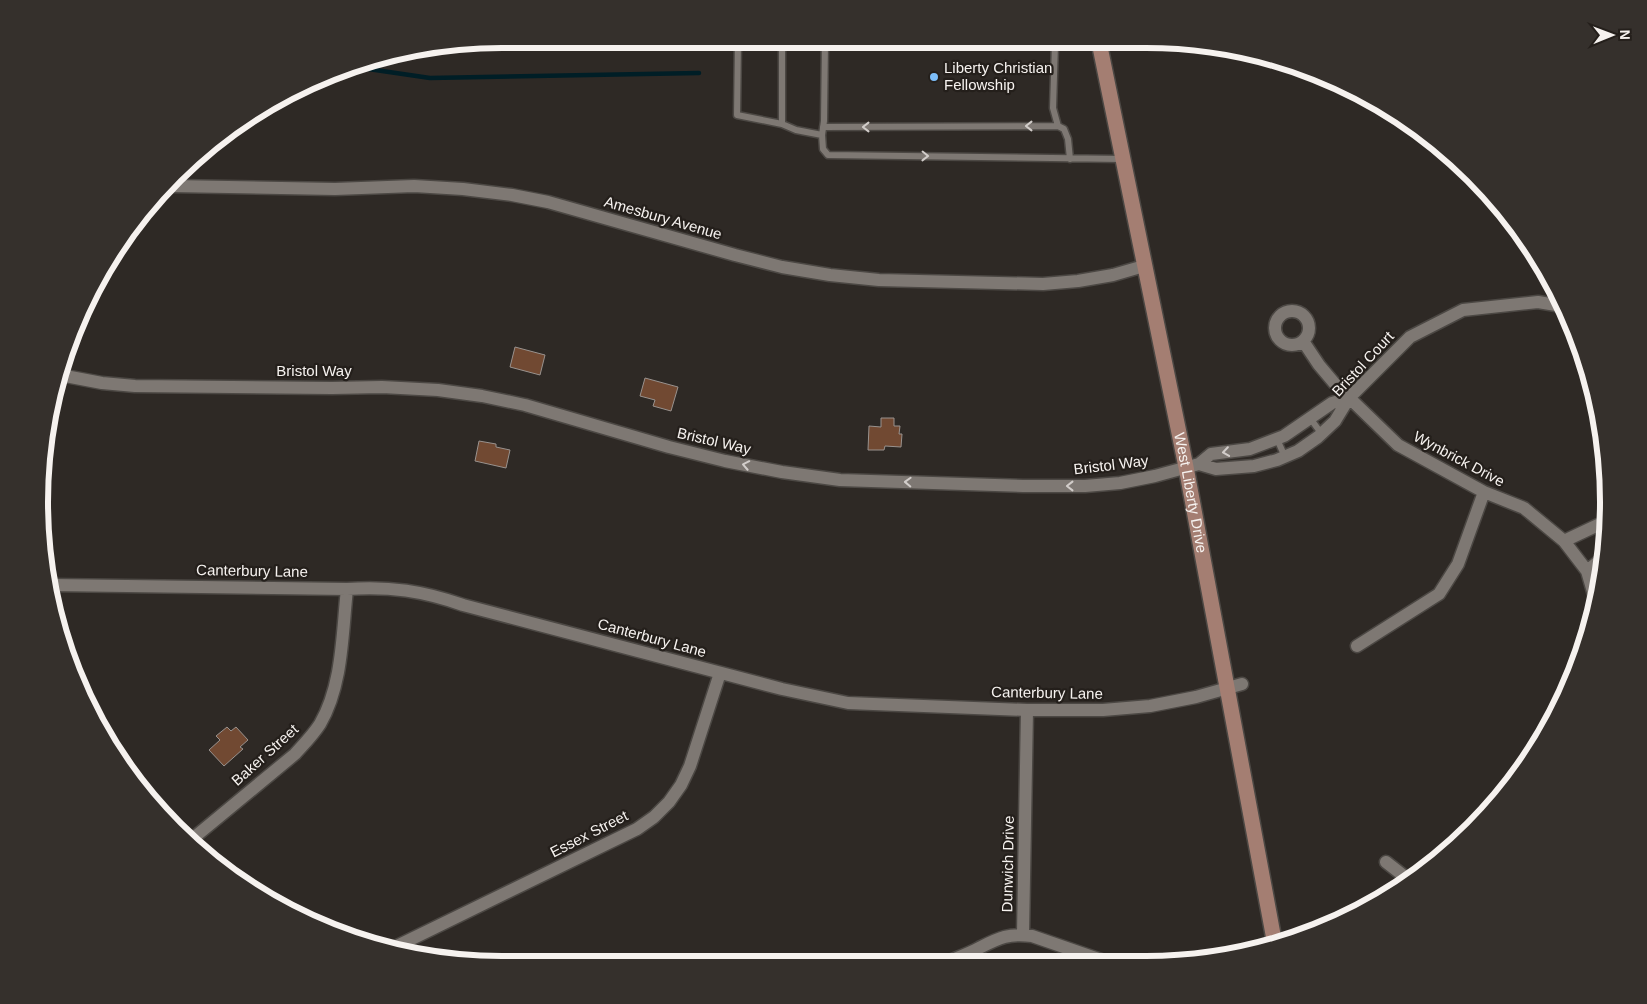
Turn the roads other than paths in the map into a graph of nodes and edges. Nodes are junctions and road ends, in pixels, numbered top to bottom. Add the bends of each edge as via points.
1 (738, 48) edge
2 (782, 48) edge
3 (825, 48) edge
4 (1055, 48) edge
5 (1097, 48) edge
6 (1100, 48) edge
7 (1102, 60) junction
8 (782, 124) junction
9 (1058, 126) junction
10 (823, 127) junction
11 (822, 136) junction
12 (1070, 159) junction
13 (1122, 159) junction
14 (176, 186) edge
15 (1144, 266) junction
16 (1555, 305) edge
17 (1303, 341) dead end
18 (66, 376) edge
19 (1349, 398) junction
20 (1310, 418) junction
21 (1321, 433) junction
22 (1276, 439) junction
23 (1250, 448) junction
24 (1285, 456) junction
25 (1192, 466) junction
26 (1254, 466) junction
27 (1484, 492) junction
28 (1599, 526) edge
29 (1564, 541) junction
30 (1595, 564) edge
31 (1587, 571) junction
32 (55, 585) edge
33 (1592, 587) edge
34 (347, 589) junction
35 (1357, 646) dead end
36 (720, 673) junction
37 (1242, 684) dead end
38 (1227, 688) junction
39 (1027, 710) junction
40 (195, 837) edge
41 (1386, 862) dead end
42 (1404, 876) edge
43 (1023, 934) junction
44 (1274, 938) edge
45 (400, 945) edge
46 (960, 956) edge
47 (1090, 956) edge

1 - 8 lane via 737,115
2 - 8 lane
3 - 10 lane
4 - 9 lane via 1053,108
5 - 7 main road
6 - 7 main road, West Liberty Drive
7 - 13 main road, West Liberty Drive
8 - 11 lane
9 -> 10 lane
9 - 12 lane via 1064,129 1068,139
10 - 11 lane
11 -> 12 lane via 823,149 828,155
12 - 13 lane
13 - 15 main road, West Liberty Drive
14 - 15 street, Amesbury Avenue via 414,186 473,190 548,202 782,267 879,280 1043,284 1078,282
15 - 25 main road, West Liberty Drive
16 - 19 street, Bristol Court via 1538,302 1462,310 1410,337
17 - 19 street, Wynbrick Drive via 1319,365
25 -> 18 street, Bristol Way via 1120,483 1085,486 840,480 725,461 669,448 525,405 438,390 382,386 135,386
19 - 20 street, Bristol Way via 1332,403
19 - 21 street, Bristol Court via 1335,421
19 - 27 street, Wynbrick Drive via 1398,445
20 - 21 lane
20 - 22 street, Bristol Way
21 - 24 street, Bristol Court via 1298,451
22 - 23 street, Bristol Way
22 - 24 lane
23 -> 25 street, Bristol Way via 1211,454
23 - 26 lane
24 - 26 street, Bristol Court
25 - 26 street, Bristol Court via 1216,470
25 - 38 main road, West Liberty Drive
27 - 29 street, Wynbrick Drive via 1524,508
27 - 35 street via 1458,564 1439,594
28 - 29 street
29 - 31 street, Wynbrick Drive
30 - 31 street
31 - 33 street, Wynbrick Drive
32 - 34 street, Canterbury Lane
34 - 36 street, Canterbury Lane via 378,587 418,591
34 - 40 street, Baker Street via 335,689 320,724 295,754
36 - 39 street, Canterbury Lane via 848,703
36 - 45 street, Essex Street via 690,766 681,785 654,817 637,829
37 - 38 street, Canterbury Lane
38 - 39 street, Canterbury Lane via 1150,706
38 - 44 main road, West Liberty Drive
39 - 43 street, Dunwich Drive
41 - 42 street
43 - 46 street via 995,939
43 - 47 street

